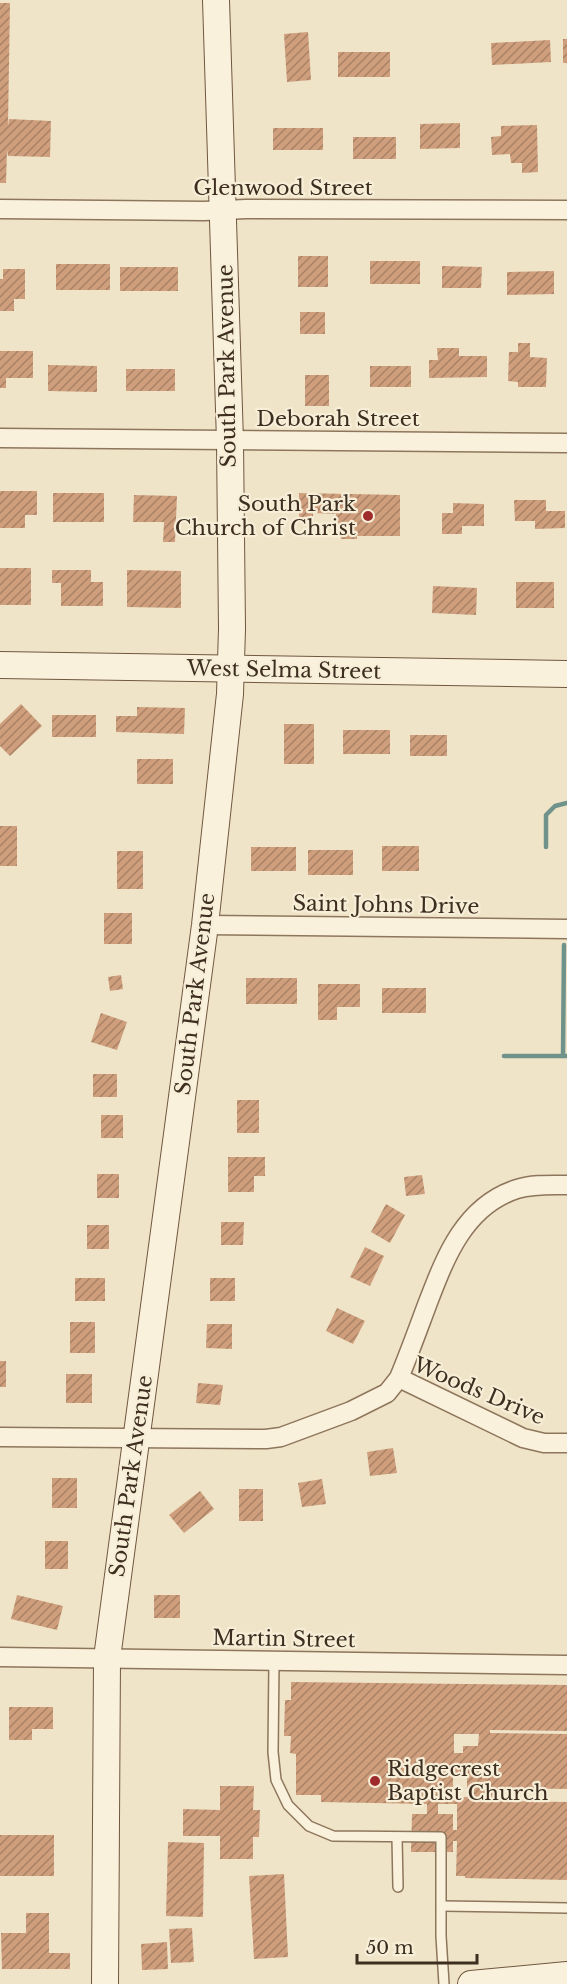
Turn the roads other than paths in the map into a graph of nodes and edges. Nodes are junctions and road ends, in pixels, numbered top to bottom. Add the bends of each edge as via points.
1 (216, 0) edge
2 (0, 208) edge
3 (223, 210) junction
4 (567, 210) edge
5 (0, 438) edge
6 (230, 441) junction
7 (567, 443) edge
8 (0, 665) edge
9 (231, 669) junction
10 (567, 674) edge
11 (205, 925) junction
12 (567, 929) edge
13 (567, 1185) edge
14 (399, 1378) junction
15 (0, 1437) edge
16 (136, 1439) junction
17 (567, 1443) edge
18 (0, 1657) edge
19 (107, 1658) junction
20 (274, 1662) junction
21 (567, 1665) edge
22 (397, 1837) junction
23 (398, 1887) dead end
24 (442, 1906) junction
25 (567, 1908) edge
26 (567, 1975) edge
27 (105, 1984) edge
28 (444, 1984) edge
29 (471, 1984) edge

1 - 3 street, South Park Avenue
2 - 3 street, Glenwood Street
3 - 4 street, Glenwood Street
3 - 6 street, South Park Avenue
5 - 6 street, Deborah Street
6 - 7 street, Deborah Street
6 - 9 street, South Park Avenue
8 - 9 street, West Selma Street
9 - 10 street, West Selma Street
9 - 11 street, South Park Avenue
11 - 12 street, Saint Johns Drive
11 - 16 street, South Park Avenue
13 - 14 street via 517,1189 498,1197 466,1224 444,1260
14 - 16 street, Woods Drive via 387,1393 351,1412 281,1437
14 - 17 street, Woods Drive via 524,1438
15 - 16 street, Woods Drive
16 - 19 street, South Park Avenue
18 - 19 street, Martin Street
19 - 20 street, Martin Street
19 - 27 street, South Park Avenue
20 - 21 street, Martin Street
20 - 22 lane via 273,1752 276,1780 288,1806 309,1826 333,1836
22 - 23 lane
22 - 24 lane via 441,1837
24 - 25 lane
24 - 28 lane
26 - 29 street

